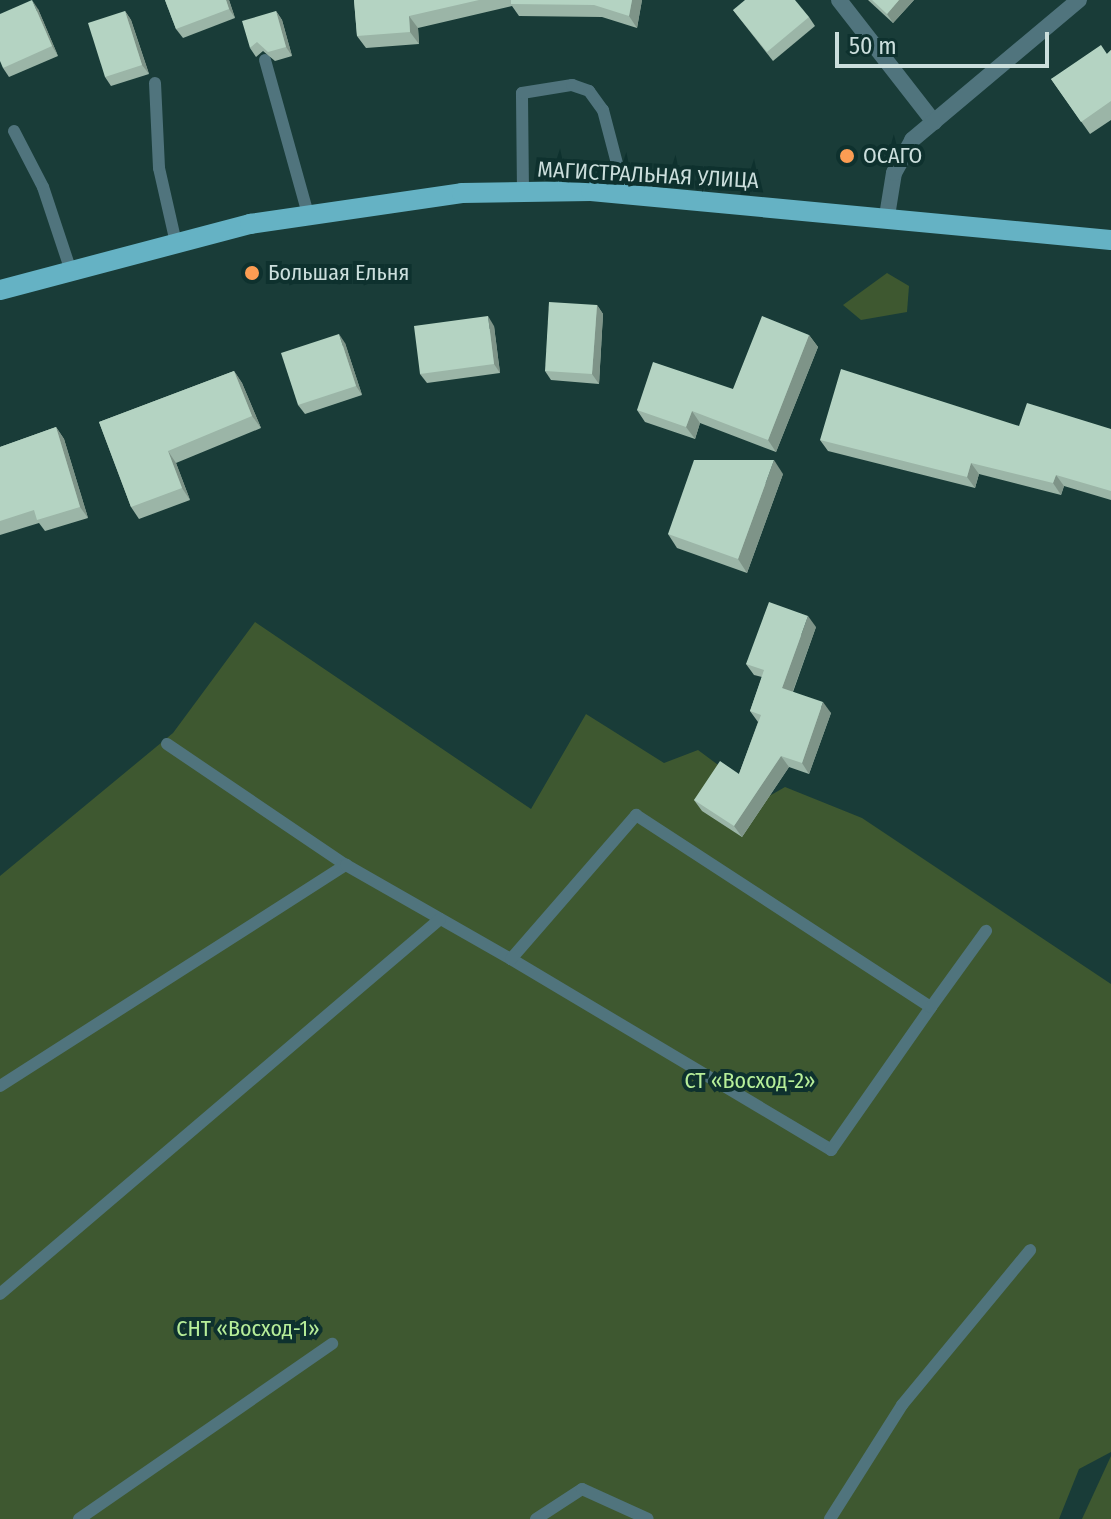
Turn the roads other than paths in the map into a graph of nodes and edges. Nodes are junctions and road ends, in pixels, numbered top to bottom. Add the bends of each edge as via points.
1 (839, 0) edge
2 (1079, 0) edge
3 (265, 60) edge
4 (155, 83) dead end
5 (934, 122) junction
6 (14, 131) dead end
7 (523, 192) junction
8 (625, 194) junction
9 (308, 214) junction
10 (887, 216) junction
11 (1111, 240) edge
12 (176, 243) junction
13 (71, 271) junction
14 (0, 290) edge
15 (167, 744) dead end
16 (346, 865) junction
17 (440, 919) junction
18 (986, 931) dead end
19 (511, 959) junction
20 (931, 1007) junction
21 (0, 1086) edge
22 (1030, 1250) dead end
23 (0, 1294) edge
24 (332, 1344) dead end
25 (79, 1519) edge
26 (536, 1519) edge
27 (648, 1519) edge
28 (830, 1519) edge

1 - 5 street
2 - 5 street
3 - 9 lane
4 - 12 lane via 159,168
5 - 10 street via 912,140 894,173
6 - 13 lane via 43,187
7 - 8 main road, МАГИСТРАЛЬНАЯ УЛИЦА
7 - 8 lane via 522,93 572,85 589,91 603,110
7 - 9 main road, МАГИСТРАЛЬНАЯ УЛИЦА
8 - 10 main road, МАГИСТРАЛЬНАЯ УЛИЦА
9 - 12 main road, МАГИСТРАЛЬНАЯ УЛИЦА
10 - 11 main road, МАГИСТРАЛЬНАЯ УЛИЦА
12 - 13 main road, МАГИСТРАЛЬНАЯ УЛИЦА
13 - 14 main road, МАГИСТРАЛЬНАЯ УЛИЦА
15 - 16 lane
16 - 17 lane
16 - 21 lane
17 - 19 lane
17 - 23 lane
18 - 20 lane
19 - 20 lane via 636,815
19 - 20 lane via 831,1150
22 - 28 lane via 902,1405
24 - 25 lane
26 - 27 lane via 582,1489

